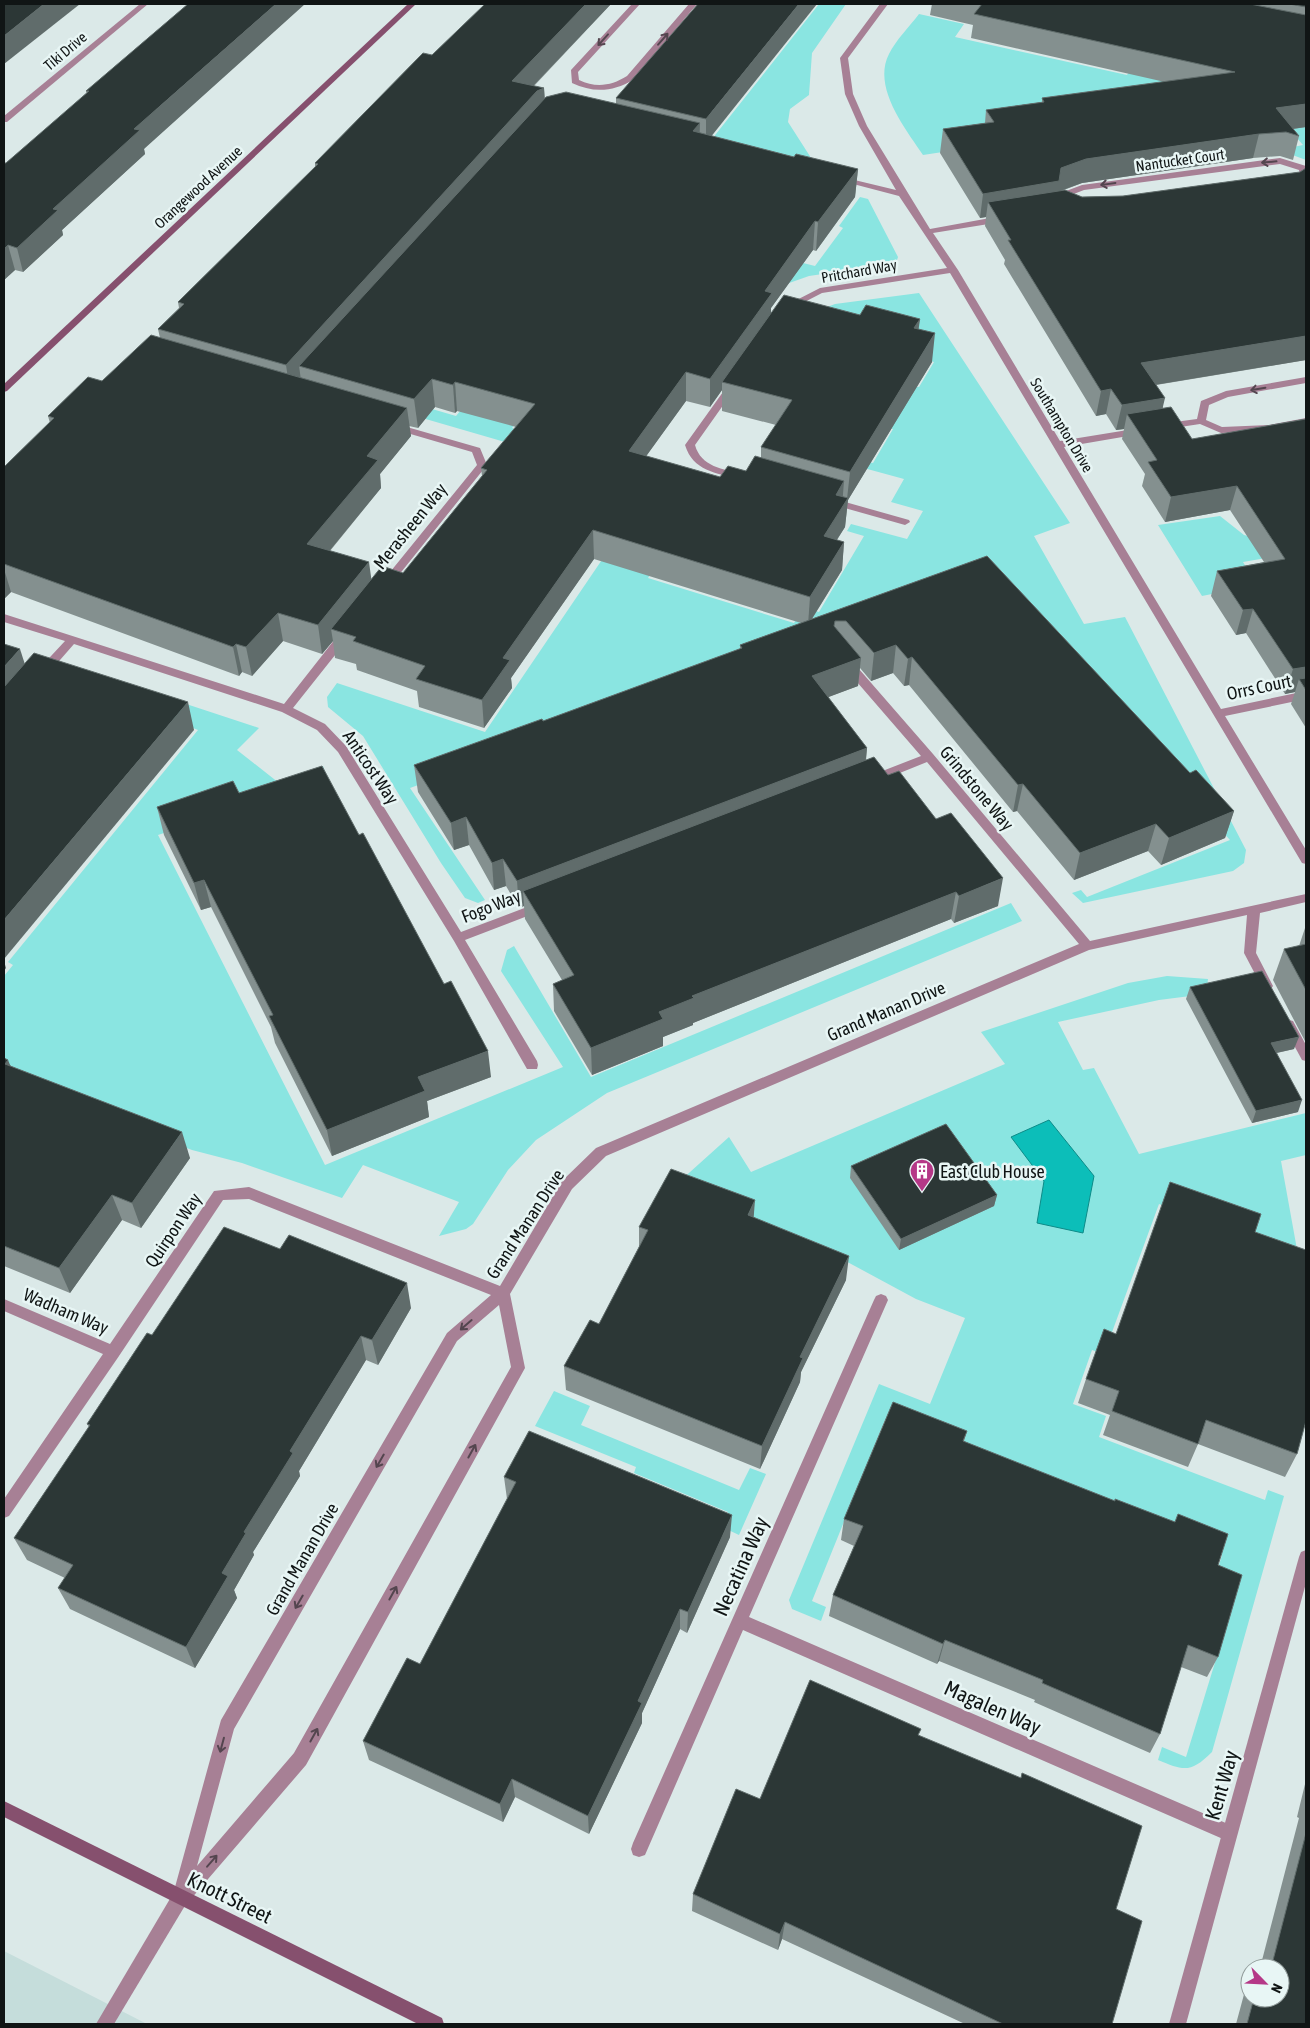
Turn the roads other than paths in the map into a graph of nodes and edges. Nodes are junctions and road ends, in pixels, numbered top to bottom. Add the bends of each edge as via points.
1 (144, 4) edge
2 (412, 4) edge
3 (636, 4) edge
4 (693, 4) edge
5 (884, 4) edge
6 (4, 120) edge
7 (834, 178) edge
8 (1293, 191) edge
9 (903, 194) junction
10 (1058, 210) edge
11 (1008, 218) edge
12 (926, 232) junction
13 (953, 270) junction
14 (782, 316) edge
15 (736, 380) edge
16 (1306, 380) edge
17 (4, 390) edge
18 (1200, 421) junction
19 (380, 422) edge
20 (1306, 422) edge
21 (1056, 445) junction
22 (748, 478) edge
23 (822, 499) edge
24 (906, 522) dead end
25 (381, 590) edge
26 (4, 618) edge
27 (351, 628) edge
28 (71, 641) junction
29 (838, 653) edge
30 (37, 678) edge
31 (1306, 695) edge
32 (286, 709) junction
33 (1219, 713) junction
34 (929, 757) junction
35 (855, 786) edge
36 (1306, 860) edge
37 (1306, 898) edge
38 (550, 902) edge
39 (1254, 910) junction
40 (458, 938) junction
41 (1087, 946) junction
42 (1273, 996) edge
43 (1283, 1013) edge
44 (1306, 1056) edge
45 (532, 1065) dead end
46 (503, 1293) junction
47 (881, 1300) dead end
48 (4, 1305) edge
49 (114, 1352) junction
50 (4, 1511) edge
51 (1306, 1557) edge
52 (740, 1620) junction
53 (4, 1809) edge
54 (1229, 1833) junction
55 (639, 1849) dead end
56 (180, 1898) junction
57 (104, 2024) edge
58 (436, 2024) edge
59 (1177, 2024) edge

1 - 6 street, Tiki Drive
2 - 17 street, Orangewood Avenue
3 -> 4 street via 574,72 575,81 586,87 607,89 621,84 630,78
5 - 9 street, Southampton Drive via 844,58 849,94 863,126
7 - 9 street
8 -> 10 street, Nantucket Court via 1306,182 1303,168 1280,161 1082,188 1061,196
9 - 12 street, Southampton Drive
11 - 12 street
12 - 13 street, Southampton Drive
13 - 14 street, Pritchard Way via 820,291 787,308
13 - 21 street, Southampton Drive
15 - 22 street via 690,445 692,456 702,465
16 -> 18 street via 1219,397 1204,403
18 - 20 street via 1221,430 1269,428
18 - 21 street
19 - 25 street, Merasheen Way via 476,450 482,465
21 - 33 street, Southampton Drive
23 - 24 street
26 - 28 street, Anticost Way
27 - 32 street
28 - 30 street
28 - 32 street, Anticost Way
29 - 34 street, Grindstone Way
31 - 33 street, Orrs Court
32 - 40 street, Anticost Way via 322,727 342,749
33 - 36 street, Southampton Drive
34 - 35 street
34 - 41 street, Grindstone Way
37 - 39 street, Grand Manan Drive
38 - 40 street, Fogo Way
39 - 41 street, Grand Manan Drive
39 - 42 street via 1250,953
40 - 45 street, Anticost Way
41 - 46 street, Grand Manan Drive via 601,1152 568,1185
43 - 44 street
46 - 49 street, Quirpon Way via 249,1194 219,1195
46 -> 56 street, Grand Manan Drive via 452,1337 227,1726
56 -> 46 street via 300,1759 518,1368
47 - 52 street, Necatina Way
48 - 49 street, Wadham Way
49 - 50 street, Quirpon Way
51 - 54 street, Kent Way
52 - 54 street, Magalen Way
52 - 55 street, Necatina Way
53 - 56 street, Knott Street
54 - 59 street, Kent Way
56 - 57 street
56 - 58 street, Knott Street

